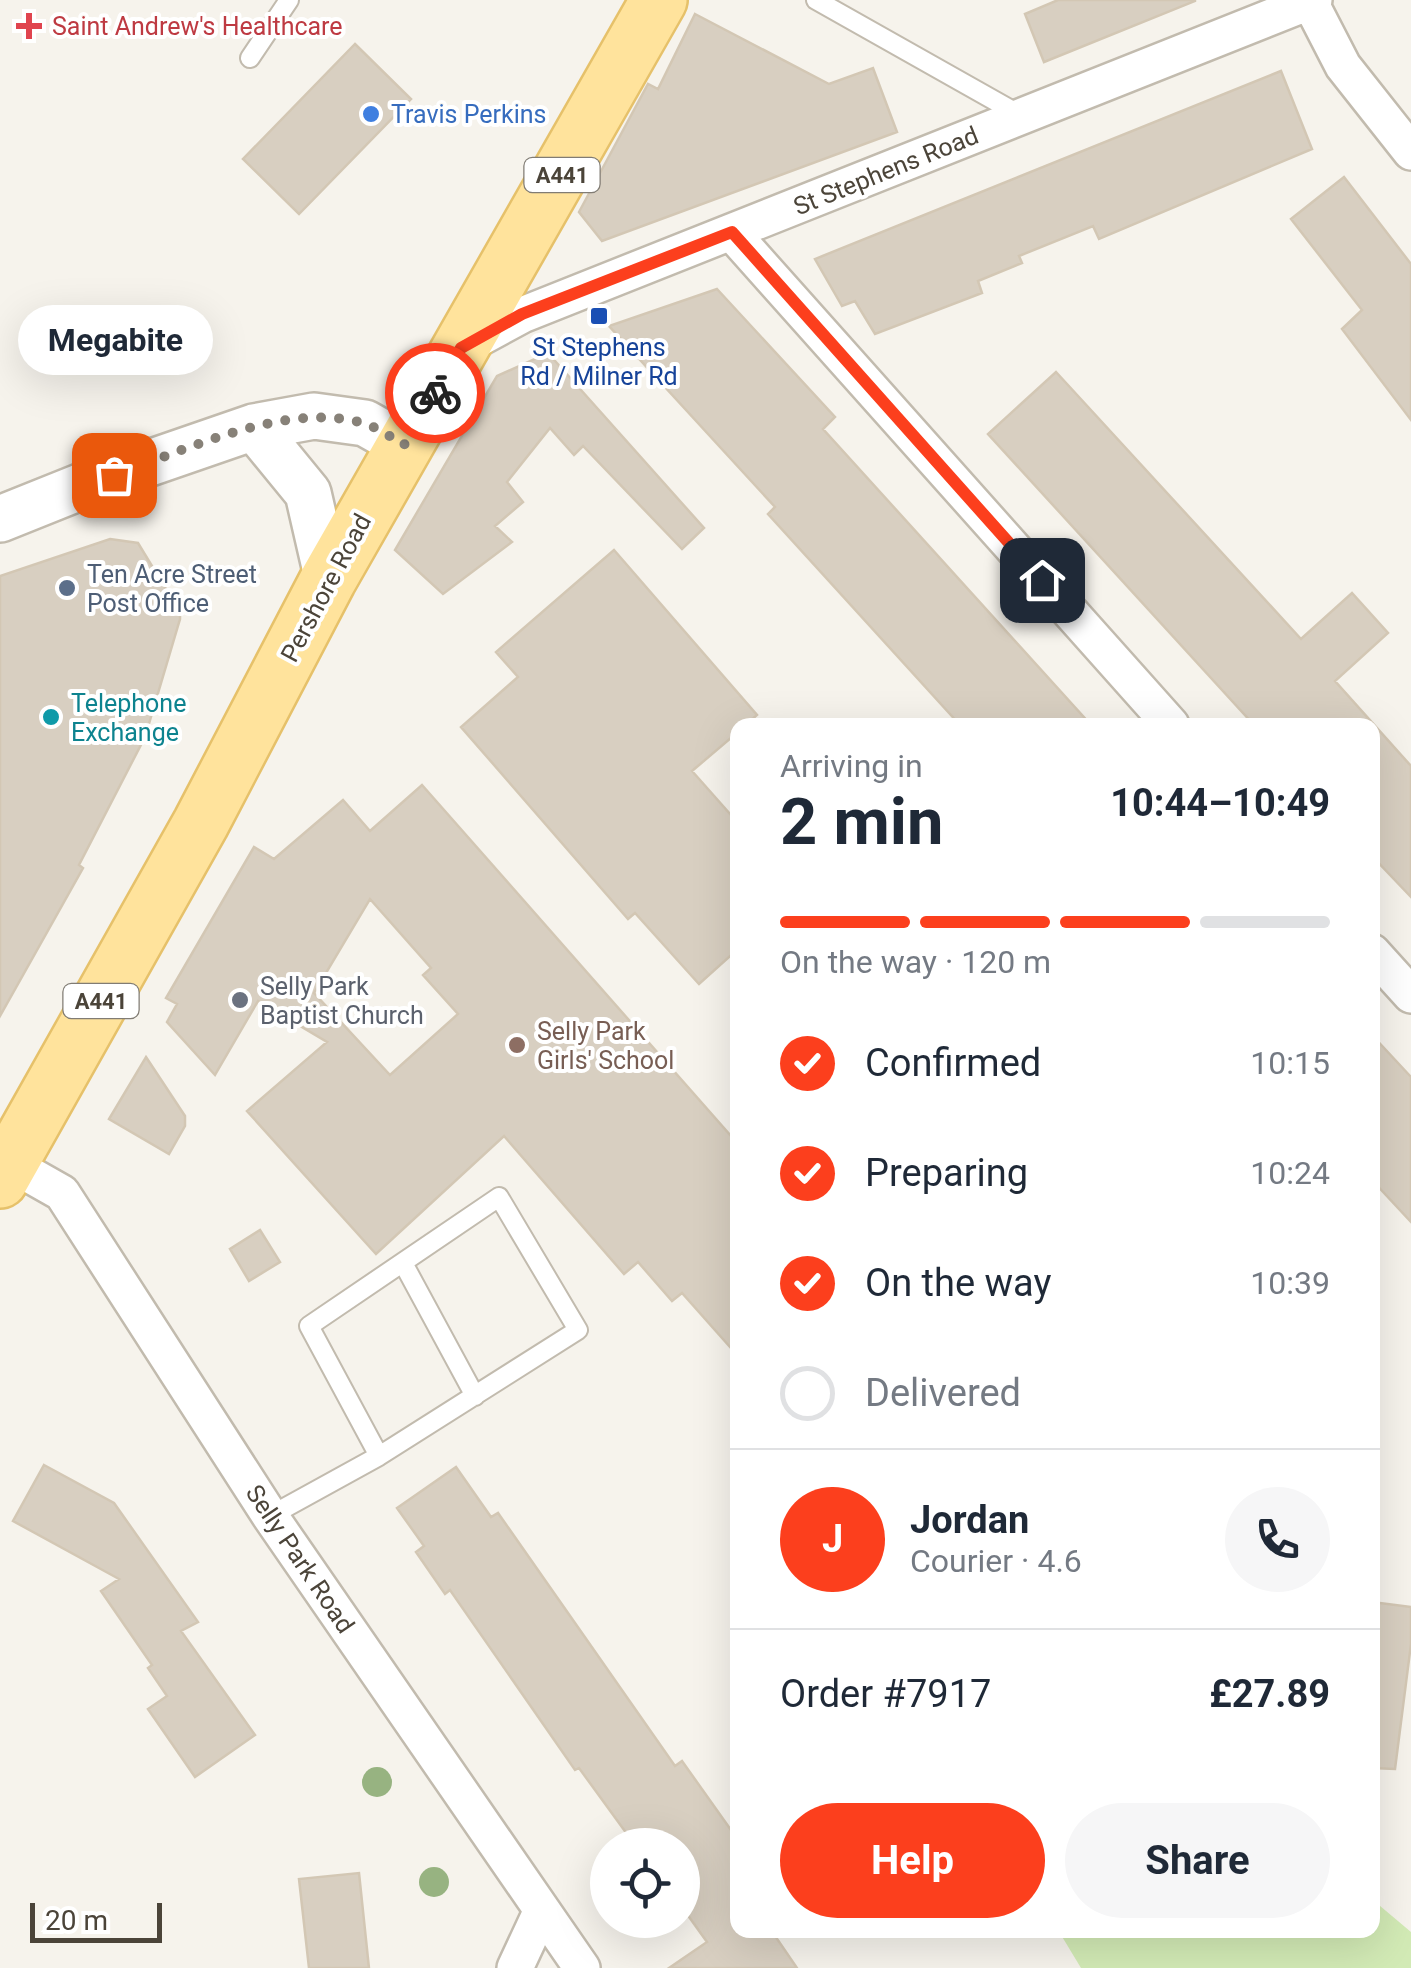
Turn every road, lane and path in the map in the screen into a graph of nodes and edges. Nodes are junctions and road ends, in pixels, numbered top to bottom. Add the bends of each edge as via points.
1 (288, 0) edge
2 (659, 0) edge
3 (816, 0) edge
4 (1312, 1) edge
5 (250, 58) dead end
6 (1022, 116) junction
7 (1411, 152) edge
8 (732, 232) junction
9 (461, 348) junction
10 (254, 427) junction
11 (404, 445) junction
12 (0, 519) edge
13 (328, 580) junction
14 (1165, 718) edge
15 (1380, 961) edge
16 (1411, 995) edge
17 (5, 1171) edge
18 (402, 1262) junction
19 (475, 1396) junction
20 (379, 1456) junction
21 (270, 1516) junction
22 (542, 1910) junction
23 (515, 1968) edge
24 (582, 1968) edge

1 - 5 lane
2 - 9 main road, Pershore Road / A441
3 - 6 lane
4 - 6 street, St Stephens Road
4 - 7 street via 1343,66
6 - 8 street, St Stephens Road
8 - 9 street, St Stephens Road via 522,314
8 - 14 street
9 - 11 main road, Pershore Road / A441
10 - 11 street via 314,416 365,424
10 - 12 street
10 - 13 street via 308,493
11 - 13 main road, Pershore Road / A441
13 - 17 main road, Pershore Road / A441 via 201,823
15 - 16 street
17 - 21 street, Selly Park Road via 62,1192
18 - 19 lane
18 - 19 lane via 499,1198 578,1330
18 - 20 lane via 309,1326
19 - 20 lane
20 - 21 lane
21 - 22 street, Selly Park Road
22 - 23 street
22 - 24 street, Selly Park Road

